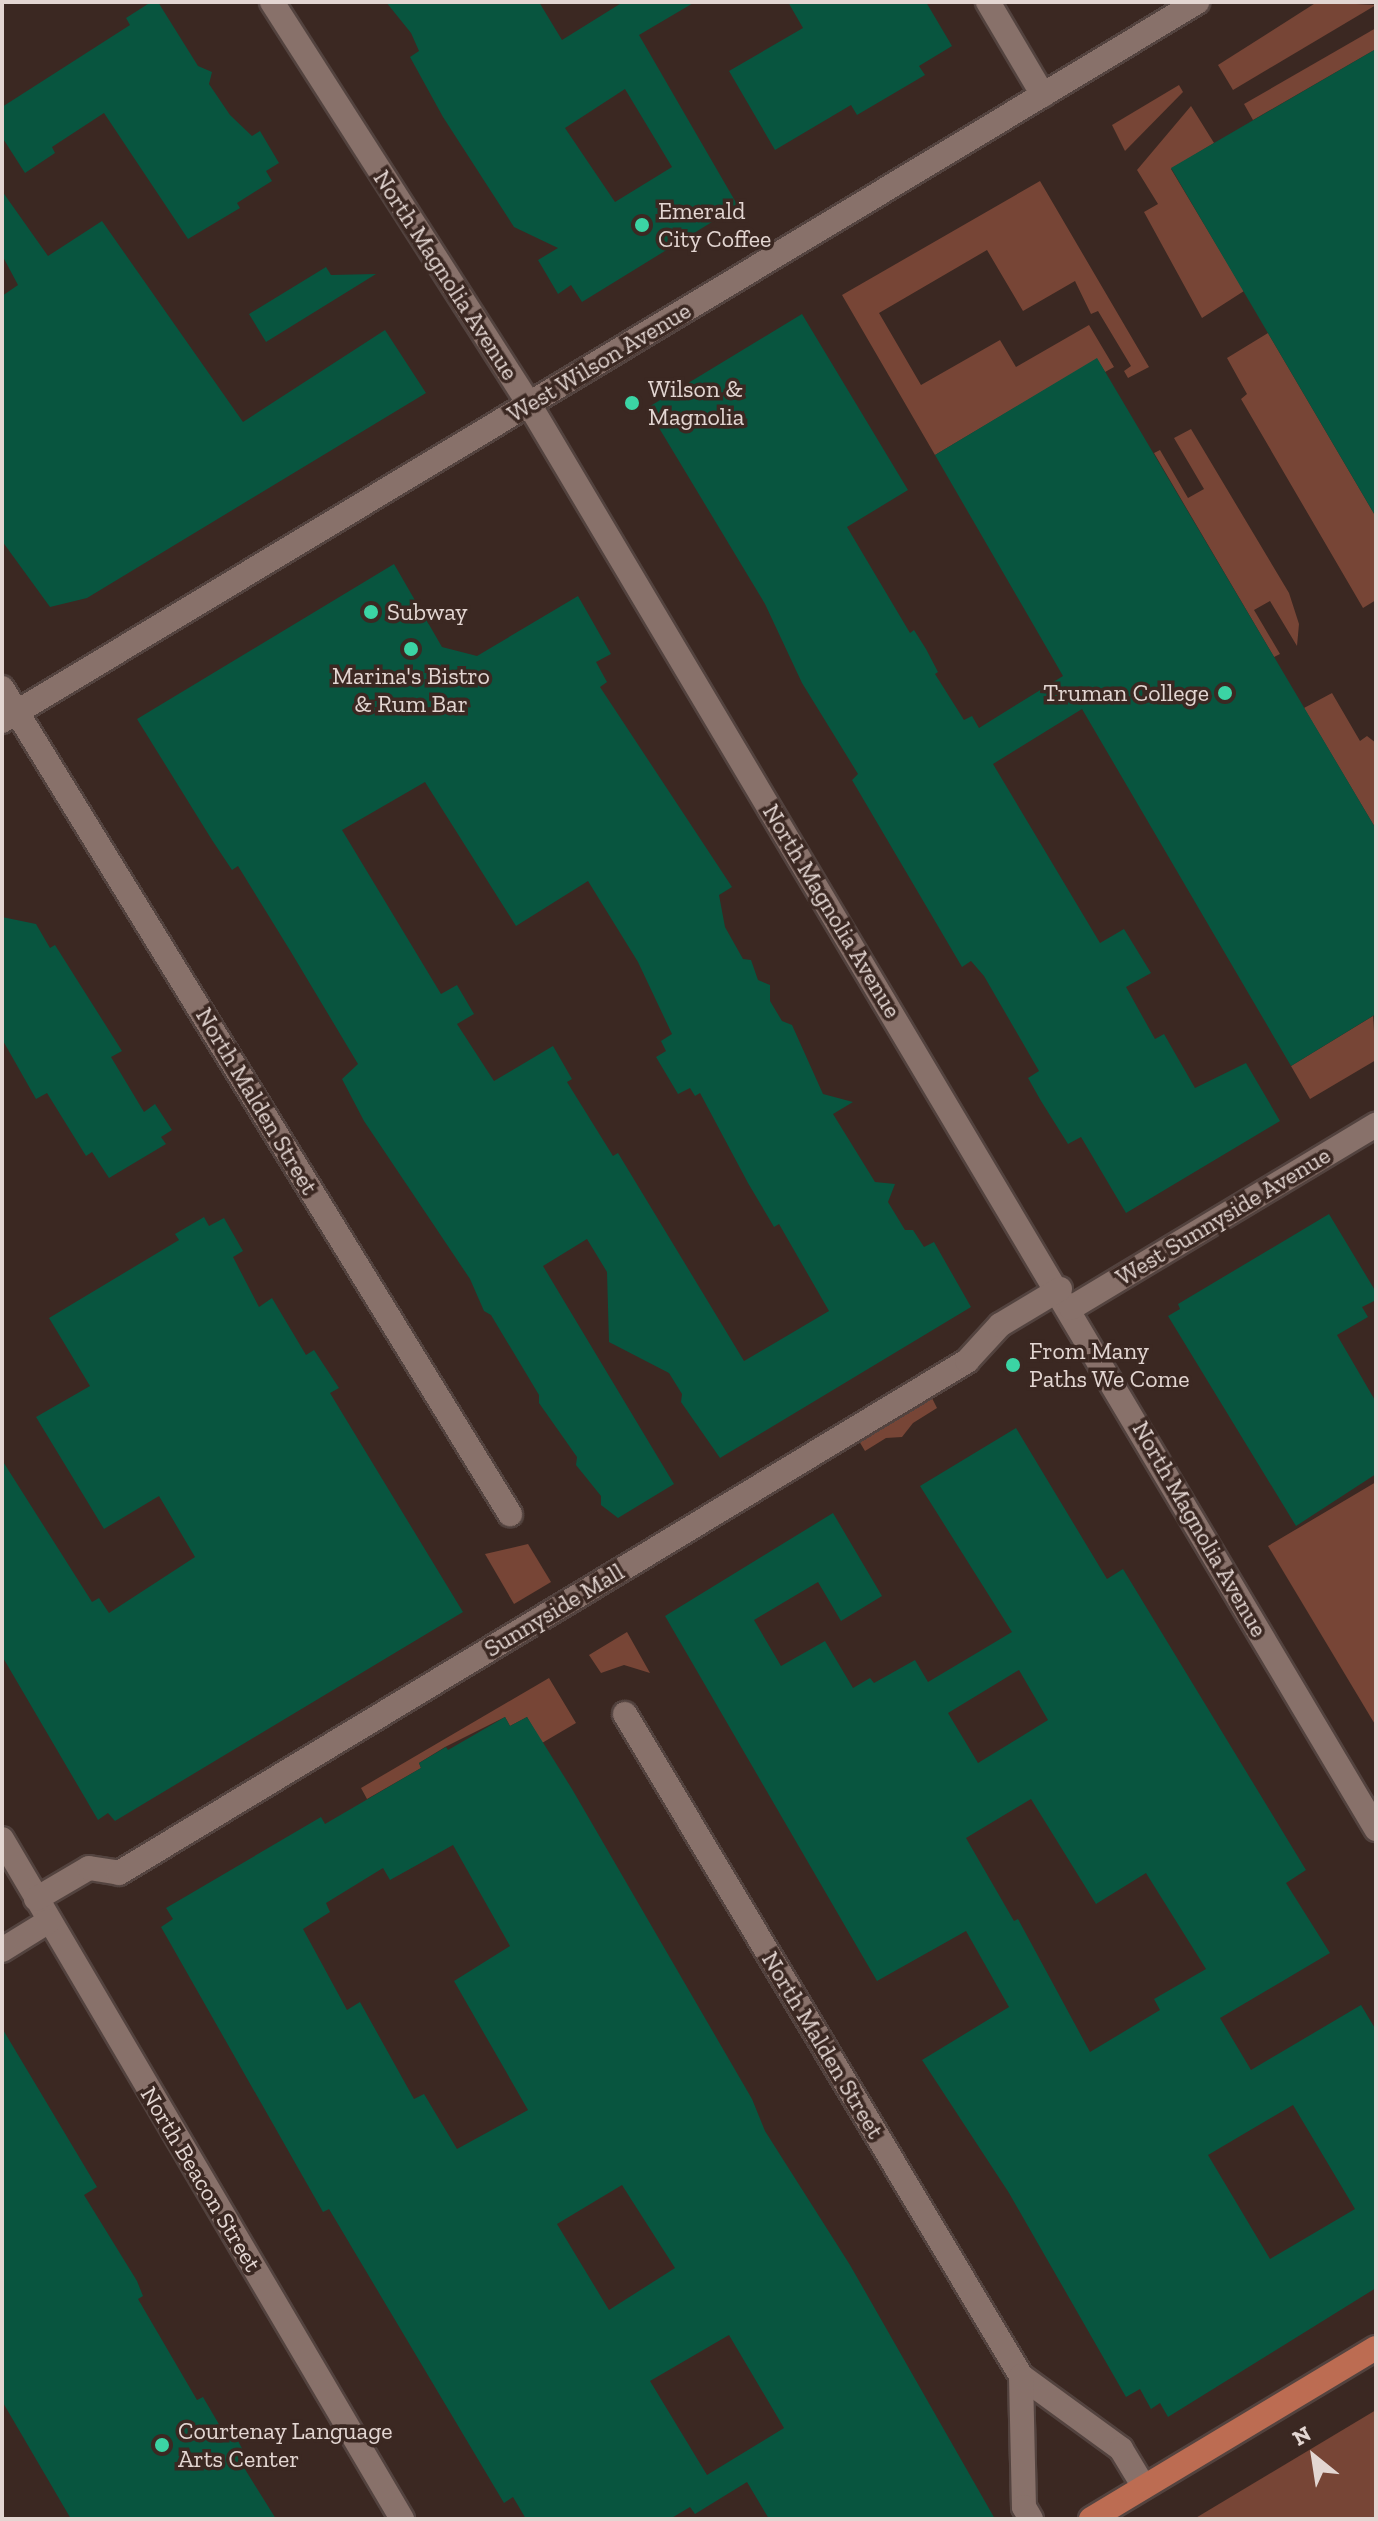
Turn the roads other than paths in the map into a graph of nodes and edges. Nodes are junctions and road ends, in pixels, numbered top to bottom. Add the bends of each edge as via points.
1 (272, 2) edge
2 (988, 2) edge
3 (1197, 2) edge
4 (1043, 95) junction
5 (529, 404) junction
6 (2, 688) edge
7 (10, 717) edge
8 (1376, 1125) edge
9 (1065, 1298) junction
10 (510, 1514) dead end
11 (625, 1714) dead end
12 (1376, 1829) edge
13 (2, 1839) edge
14 (36, 1899) junction
15 (49, 1921) junction
16 (2, 1950) edge
17 (1376, 2348) edge
18 (1021, 2376) junction
19 (1144, 2487) junction
20 (402, 2519) edge
21 (1031, 2519) edge
22 (1091, 2519) edge

1 - 5 street, North Magnolia Avenue
2 - 4 street
3 - 4 street, West Wilson Avenue
4 - 5 street, West Wilson Avenue
5 - 7 street, West Wilson Avenue
5 - 9 street, North Magnolia Avenue
6 - 7 street, North Malden Street
7 - 10 street, North Malden Street
8 - 9 street, West Sunnyside Avenue
9 - 12 street, North Magnolia Avenue
9 - 14 street, Sunnyside Mall via 1000,1325 967,1361 119,1873 89,1868
11 - 18 street, North Malden Street
13 - 14 street, North Beacon Street
14 - 15 street, North Beacon Street
15 - 16 street
15 - 20 street, North Beacon Street
17 - 19 main road
18 - 19 street, North Malden Street via 1121,2449
18 - 21 street, North Malden Street via 1024,2507
19 - 22 main road

